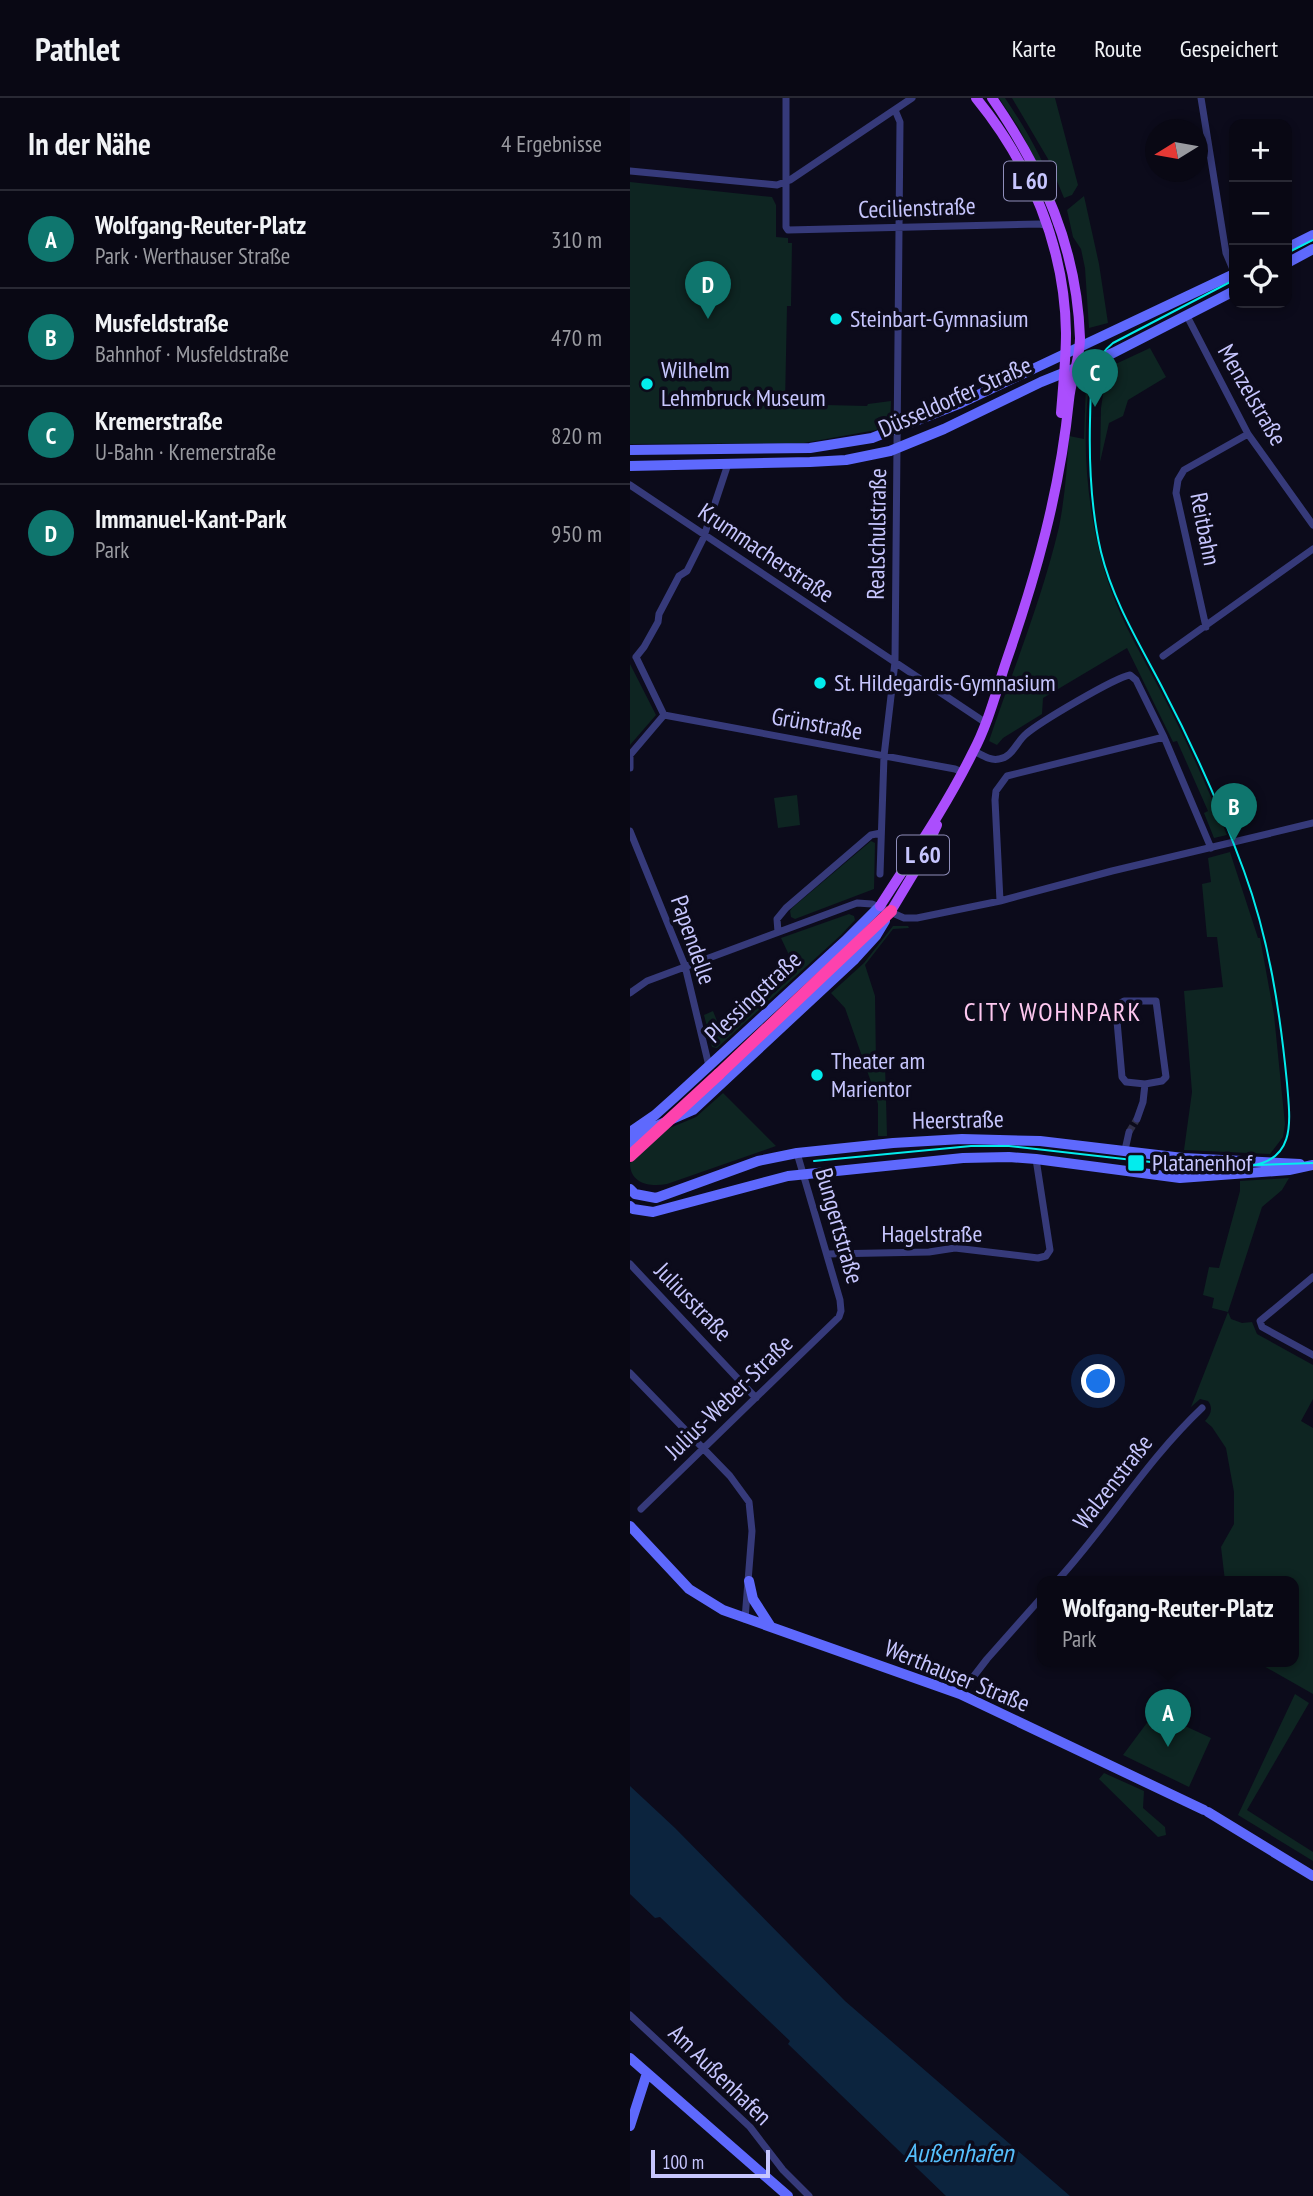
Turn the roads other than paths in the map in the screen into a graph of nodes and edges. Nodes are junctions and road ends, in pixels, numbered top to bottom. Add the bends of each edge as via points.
1 (786, 98) edge
2 (912, 98) edge
3 (976, 98) edge
4 (992, 98) edge
5 (1201, 98) edge
6 (895, 110) junction
7 (630, 171) edge
8 (786, 183) junction
9 (1046, 224) junction
10 (899, 228) junction
11 (1313, 235) edge
12 (1292, 246) edge
13 (1313, 249) edge
14 (1068, 260) junction
15 (1229, 260) edge
16 (1292, 260) edge
17 (1229, 276) edge
18 (1229, 294) edge
19 (1187, 316) junction
20 (1080, 346) junction
21 (1065, 353) junction
22 (1076, 369) junction
23 (1063, 374) junction
24 (897, 430) junction
25 (1248, 434) junction
26 (897, 449) junction
27 (630, 450) edge
28 (728, 464) junction
29 (630, 466) edge
30 (1056, 483) junction
31 (630, 485) edge
32 (1313, 524) edge
33 (705, 535) junction
34 (1313, 549) edge
35 (1206, 627) junction
36 (1163, 656) dead end
37 (633, 657) edge
38 (895, 662) junction
39 (664, 715) junction
40 (986, 723) junction
41 (1164, 737) junction
42 (974, 751) junction
43 (630, 755) edge
44 (884, 756) junction
45 (1001, 760) junction
46 (630, 768) edge
47 (962, 772) junction
48 (1007, 776) junction
49 (1313, 823) edge
50 (630, 831) edge
51 (881, 833) junction
52 (1211, 848) junction
53 (880, 874) dead end
54 (1000, 901) junction
55 (885, 908) junction
56 (778, 932) junction
57 (685, 966) junction
58 (630, 993) edge
59 (714, 1070) junction
60 (1145, 1084) junction
61 (1137, 1119) tunnel mouth
62 (630, 1132) edge
63 (1129, 1132) tunnel mouth
64 (630, 1143) edge
65 (1125, 1150) junction
66 (797, 1153) junction
67 (630, 1156) edge
68 (1037, 1159) junction
69 (1309, 1166) edge
70 (803, 1174) junction
71 (633, 1191) edge
72 (631, 1210) edge
73 (827, 1254) junction
74 (630, 1264) edge
75 (1313, 1277) edge
76 (841, 1311) joint
77 (1313, 1355) edge
78 (630, 1373) edge
79 (756, 1398) junction
80 (1202, 1408) dead end
81 (703, 1449) junction
82 (641, 1509) dead end
83 (630, 1527) edge
84 (1062, 1576) edge
85 (749, 1581) junction
86 (1037, 1603) edge
87 (746, 1619) junction
88 (772, 1628) junction
89 (960, 1695) junction
90 (1313, 1876) edge
91 (630, 2015) edge
92 (630, 2058) edge
93 (647, 2073) junction
94 (630, 2126) edge
95 (788, 2196) edge
96 (809, 2196) edge

1 - 8 street
2 - 6 street
3 - 9 main road, L 60 via 1016,155
4 - 14 main road, L 60 via 1041,177
5 - 15 street
6 - 8 street
6 - 10 street, Realschulstraße via 900,122
7 - 8 street
8 - 10 street, Cecilienstraße via 787,229
9 - 10 street, Cecilienstraße
9 - 14 street via 1054,230 1060,253
9 - 21 main road, L 60 via 1063,292
10 - 24 street, Realschulstraße
11 - 12 main road
13 - 16 main road
14 - 20 main road, L 60
17 - 20 main road, Düsseldorfer Straße
18 - 19 main road, Düsseldorfer Straße
19 - 22 main road, Düsseldorfer Straße
19 - 25 street, Menzelstraße
20 - 21 main road, Düsseldorfer Straße
20 - 22 main road, L 60
21 - 23 main road, L 60
21 - 24 main road, Düsseldorfer Straße
22 - 23 main road, Düsseldorfer Straße
22 - 30 main road, L 60
23 - 26 main road, Düsseldorfer Straße
23 - 30 main road, L 60
24 - 26 street, Realschulstraße
24 - 27 main road, Düsseldorfer Straße via 824,447
25 - 32 street, Menzelstraße
25 - 35 street, Reitbahn via 1184,470 1178,480 1176,493
26 - 28 main road, Düsseldorfer Straße via 846,460
26 - 38 street, Realschulstraße
28 - 29 main road, Düsseldorfer Straße
28 - 33 street
30 - 40 main road, L 60 via 1036,573
31 - 33 street, Krummacherstraße
33 - 37 street via 687,571 679,576 654,630
33 - 38 street, Krummacherstraße
34 - 35 street
35 - 36 street
37 - 39 street
38 - 40 street, Krummacherstraße
38 - 44 street, Realschulstraße
39 - 43 street
39 - 44 street, Grünstraße
40 - 42 main road, L 60
41 - 45 street via 1130,675 1042,723
41 - 48 street
41 - 52 street
42 - 45 street
42 - 47 main road, L 60
43 - 46 street
44 - 47 street, Grünstraße
44 - 51 street, Realschulstraße
45 - 48 street
47 - 55 main road, L 60 via 929,844
48 - 54 street via 995,800
49 - 52 street
50 - 57 street, Papendelle
51 - 53 street, Realschulstraße
51 - 56 street via 871,835 786,908 777,919
52 - 54 street
54 - 55 street via 917,918 904,918
55 - 56 street via 856,903
55 - 59 main road, Plessingstraße / L 60 via 845,941
55 - 59 highway, Plessingstraße via 856,946
55 - 64 main road, Plessingstraße / L 60 via 876,936 859,956 693,1110 647,1130
56 - 57 street
57 - 58 street
57 - 59 street, Papendelle
59 - 62 main road, Plessingstraße / L 60
59 - 67 highway, Plessingstraße, bridge
60 - 60 street via 1166,1077 1156,1001 1124,1001 1116,1010 1122,1077 1126,1082
60 - 61 street
63 - 65 street
65 - 66 main road, Heerstraße via 1030,1140 962,1139
65 - 69 main road, Heerstraße
66 - 70 street, Bungertstraße
66 - 71 main road, Heerstraße via 758,1161 656,1198
68 - 69 main road, Heerstraße via 1180,1178
68 - 70 main road, Heerstraße via 963,1158
68 - 73 street, Hagelstraße via 1050,1250 1046,1256 955,1248
70 - 72 main road, Heerstraße via 653,1212
70 - 73 street, Bungertstraße
71 - 72 main road, Heerstraße
73 - 76 street, Bungertstraße
74 - 79 street, Juliusstraße
75 - 77 street via 1260,1321 1262,1327
76 - 79 street, Julius-Weber-Straße
78 - 81 street
79 - 81 street, Julius-Weber-Straße
80 - 84 street, Walzenstraße
81 - 82 street, Julius-Weber-Straße
81 - 85 street via 749,1502
83 - 87 main road, Werthauser Straße via 689,1589
85 - 87 street
85 - 88 main road via 753,1599
86 - 89 street
87 - 88 main road, Werthauser Straße
88 - 89 main road, Werthauser Straße
89 - 90 main road, Werthauser Straße via 1194,1804
91 - 96 street, Am Außenhafen via 750,2127
92 - 93 main road
93 - 94 main road
93 - 95 main road

